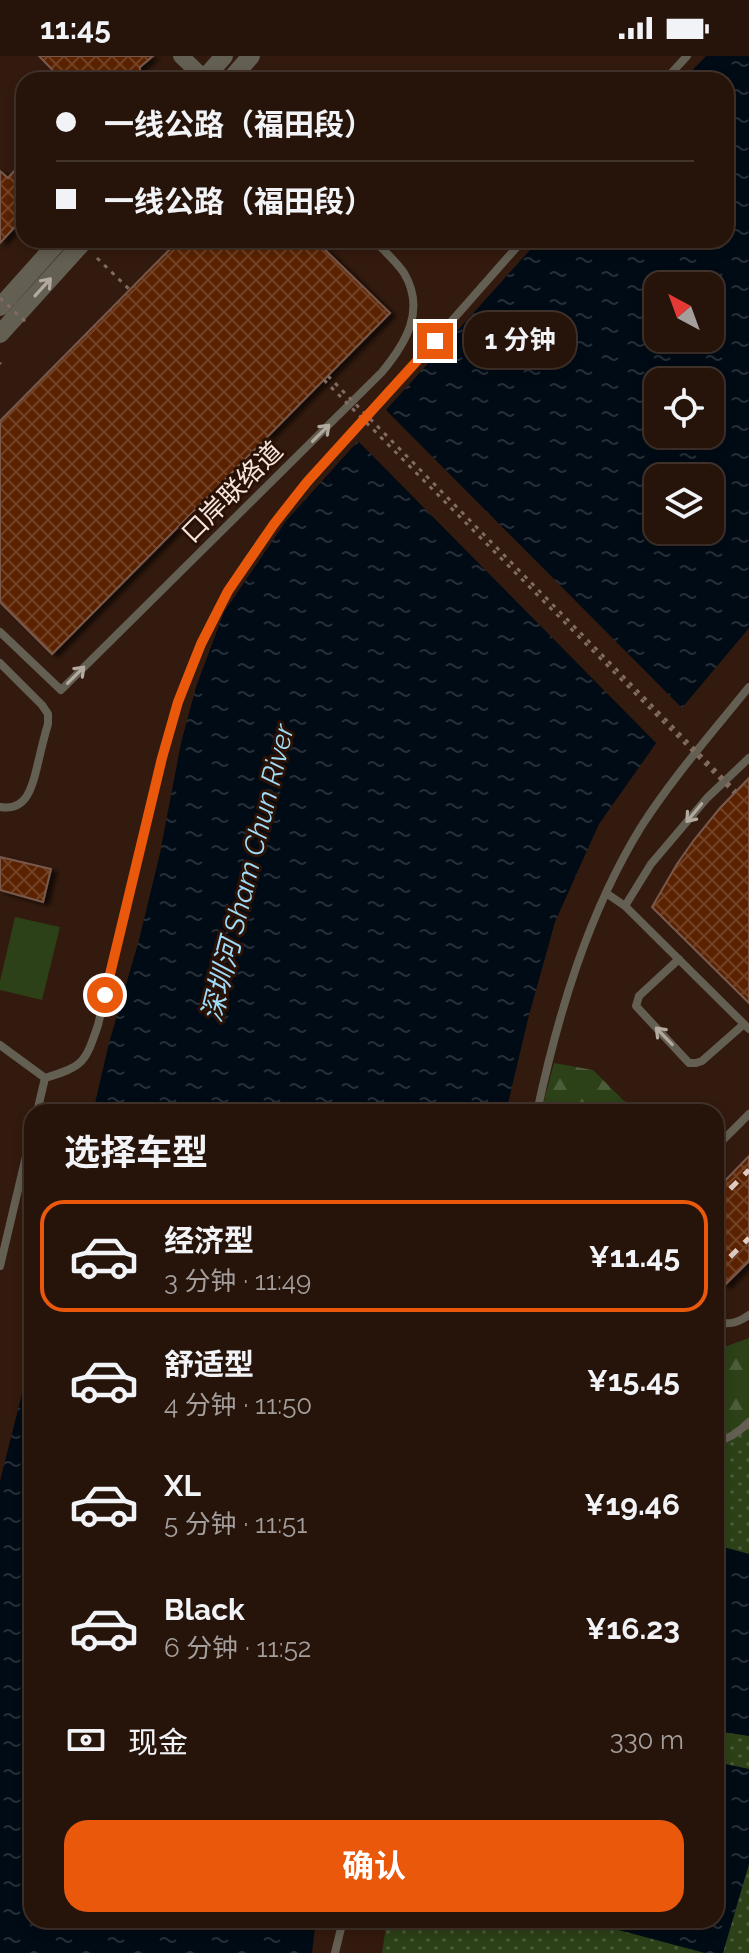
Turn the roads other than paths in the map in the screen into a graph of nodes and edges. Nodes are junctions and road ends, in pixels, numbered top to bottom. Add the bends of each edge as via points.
1 (181, 56) edge
2 (224, 56) edge
3 (251, 56) edge
4 (687, 56) edge
5 (197, 72) edge
6 (210, 72) edge
7 (237, 72) edge
8 (672, 72) edge
9 (53, 248) edge
10 (78, 248) edge
11 (381, 248) edge
12 (516, 248) edge
13 (0, 307) edge
14 (0, 334) edge
15 (0, 632) edge
16 (0, 663) edge
17 (749, 687) edge
18 (749, 758) edge
19 (0, 807) edge
20 (606, 893) junction
21 (625, 906) junction
22 (679, 959) junction
23 (747, 1027) edge
24 (0, 1045) edge
25 (45, 1078) junction
26 (39, 1104) edge
27 (539, 1104) edge
28 (749, 1114) edge
29 (724, 1139) edge
30 (24, 1165) edge
31 (0, 1266) edge
32 (749, 1315) edge
33 (724, 1324) edge
34 (749, 1422) edge
35 (724, 1438) edge
36 (341, 1928) edge
37 (335, 1953) edge

1 - 5 street
2 - 6 street
3 - 7 street
4 - 8 lane
9 - 13 street
14 -> 10 street
15 -> 11 lane, 口岸联络道 via 61,690 382,372 406,340 413,306 404,273
12 - 25 lane via 307,482 228,591 178,702 88,1053 79,1066
16 - 19 lane via 42,705 48,724 32,789 19,804
17 - 20 lane via 672,782
18 -> 21 lane via 651,864
20 - 21 lane
20 - 27 lane via 571,979
21 - 22 lane
22 - 23 lane
23 -> 22 lane via 702,1061 689,1063 636,1006 639,996
24 - 25 lane
25 - 26 lane
28 - 29 lane
30 - 31 lane
32 - 33 lane
34 - 35 lane
36 - 37 lane

